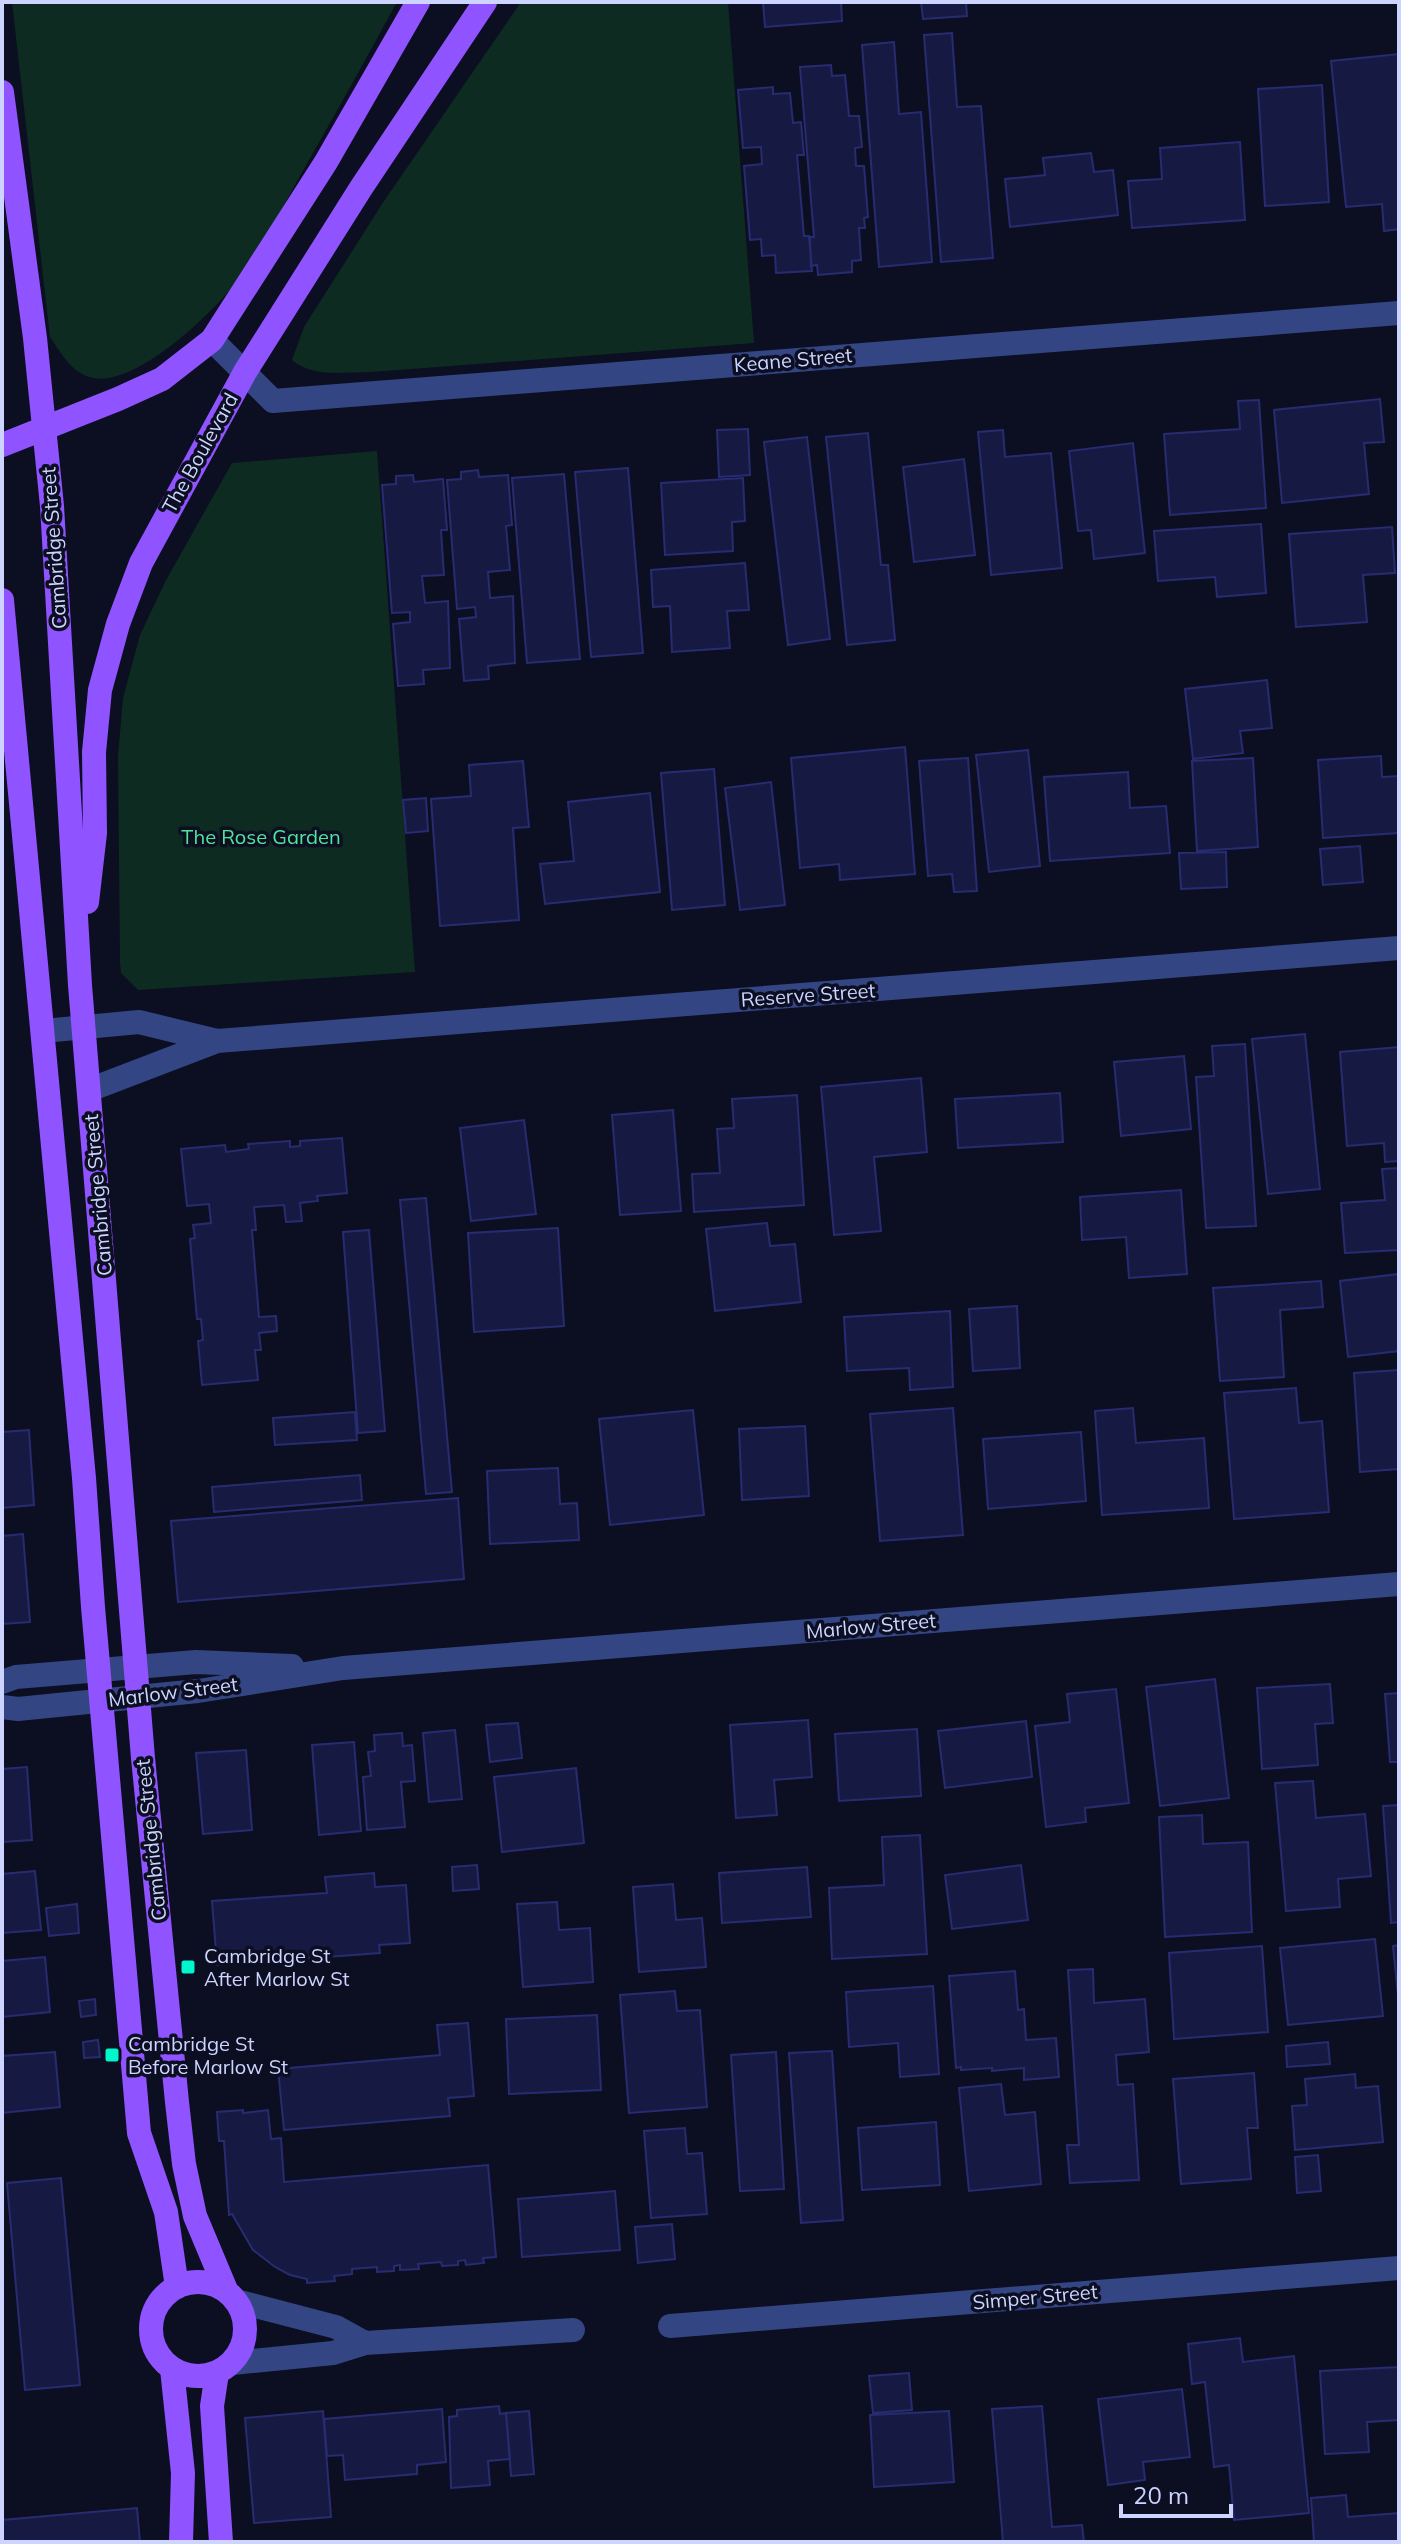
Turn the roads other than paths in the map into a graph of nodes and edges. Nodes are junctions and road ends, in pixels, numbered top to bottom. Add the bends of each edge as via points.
1 (418, 2) edge
2 (485, 2) edge
3 (2, 92) edge
4 (1399, 313) edge
5 (212, 340) junction
6 (245, 372) junction
7 (44, 427) junction
8 (2, 445) edge
9 (2, 600) edge
10 (9, 747) edge
11 (1399, 948) edge
12 (79, 964) junction
13 (84, 1026) junction
14 (43, 1031) junction
15 (217, 1041) junction
16 (89, 1090) junction
17 (1399, 1584) edge
18 (136, 1667) junction
19 (343, 1668) junction
20 (98, 1670) junction
21 (2, 1682) edge
22 (138, 1697) junction
23 (101, 1701) junction
24 (2, 1707) edge
25 (1399, 2268) edge
26 (177, 2287) junction
27 (231, 2296) junction
28 (670, 2326) dead end
29 (573, 2330) dead end
30 (365, 2343) junction
31 (225, 2368) junction
32 (172, 2369) junction
33 (181, 2542) edge
34 (221, 2542) edge

1 - 5 main road via 326,162
2 - 6 main road, The Boulevard
3 - 7 main road, Cambridge Street
4 - 6 street, Keane Street via 273,401
5 - 6 street, Keane Street
5 - 7 main road via 162,379
6 - 12 main road, The Boulevard via 141,563 118,624 100,690 95,833
7 - 8 main road
7 - 12 main road, Cambridge Street
9 - 10 main road, Cambridge Street
10 - 14 main road, Cambridge Street
11 - 15 street, Reserve Street
12 - 13 main road, Cambridge Street
13 - 14 street, Reserve Street
13 - 15 street, Reserve Street via 139,1022
13 - 16 main road, Cambridge Street
14 - 20 main road, Cambridge Street
15 - 16 street, Reserve Street
16 - 18 main road, Cambridge Street
17 - 19 street, Marlow Street
18 - 19 street, Marlow Street via 196,1662
18 - 20 street, Marlow Street
18 - 22 main road, Cambridge Street
19 - 22 street, Marlow Street
20 - 21 street, Marlow Street
20 - 23 main road, Cambridge Street
22 - 23 street, Marlow Street
22 - 27 main road, Cambridge Street via 184,2164 195,2216
23 - 24 street, Marlow Street
23 - 26 main road, Cambridge Street via 139,2133 166,2212
25 - 28 street, Simper Street
26 - 27 main road via 210,2283
26 - 32 main road via 164,2296 151,2326 156,2350
27 - 30 street via 336,2327
27 - 31 main road via 245,2322 243,2344
29 - 30 street
30 - 31 street via 333,2353
31 - 32 main road via 202,2377
31 - 34 main road via 212,2406
32 - 33 main road via 183,2473

